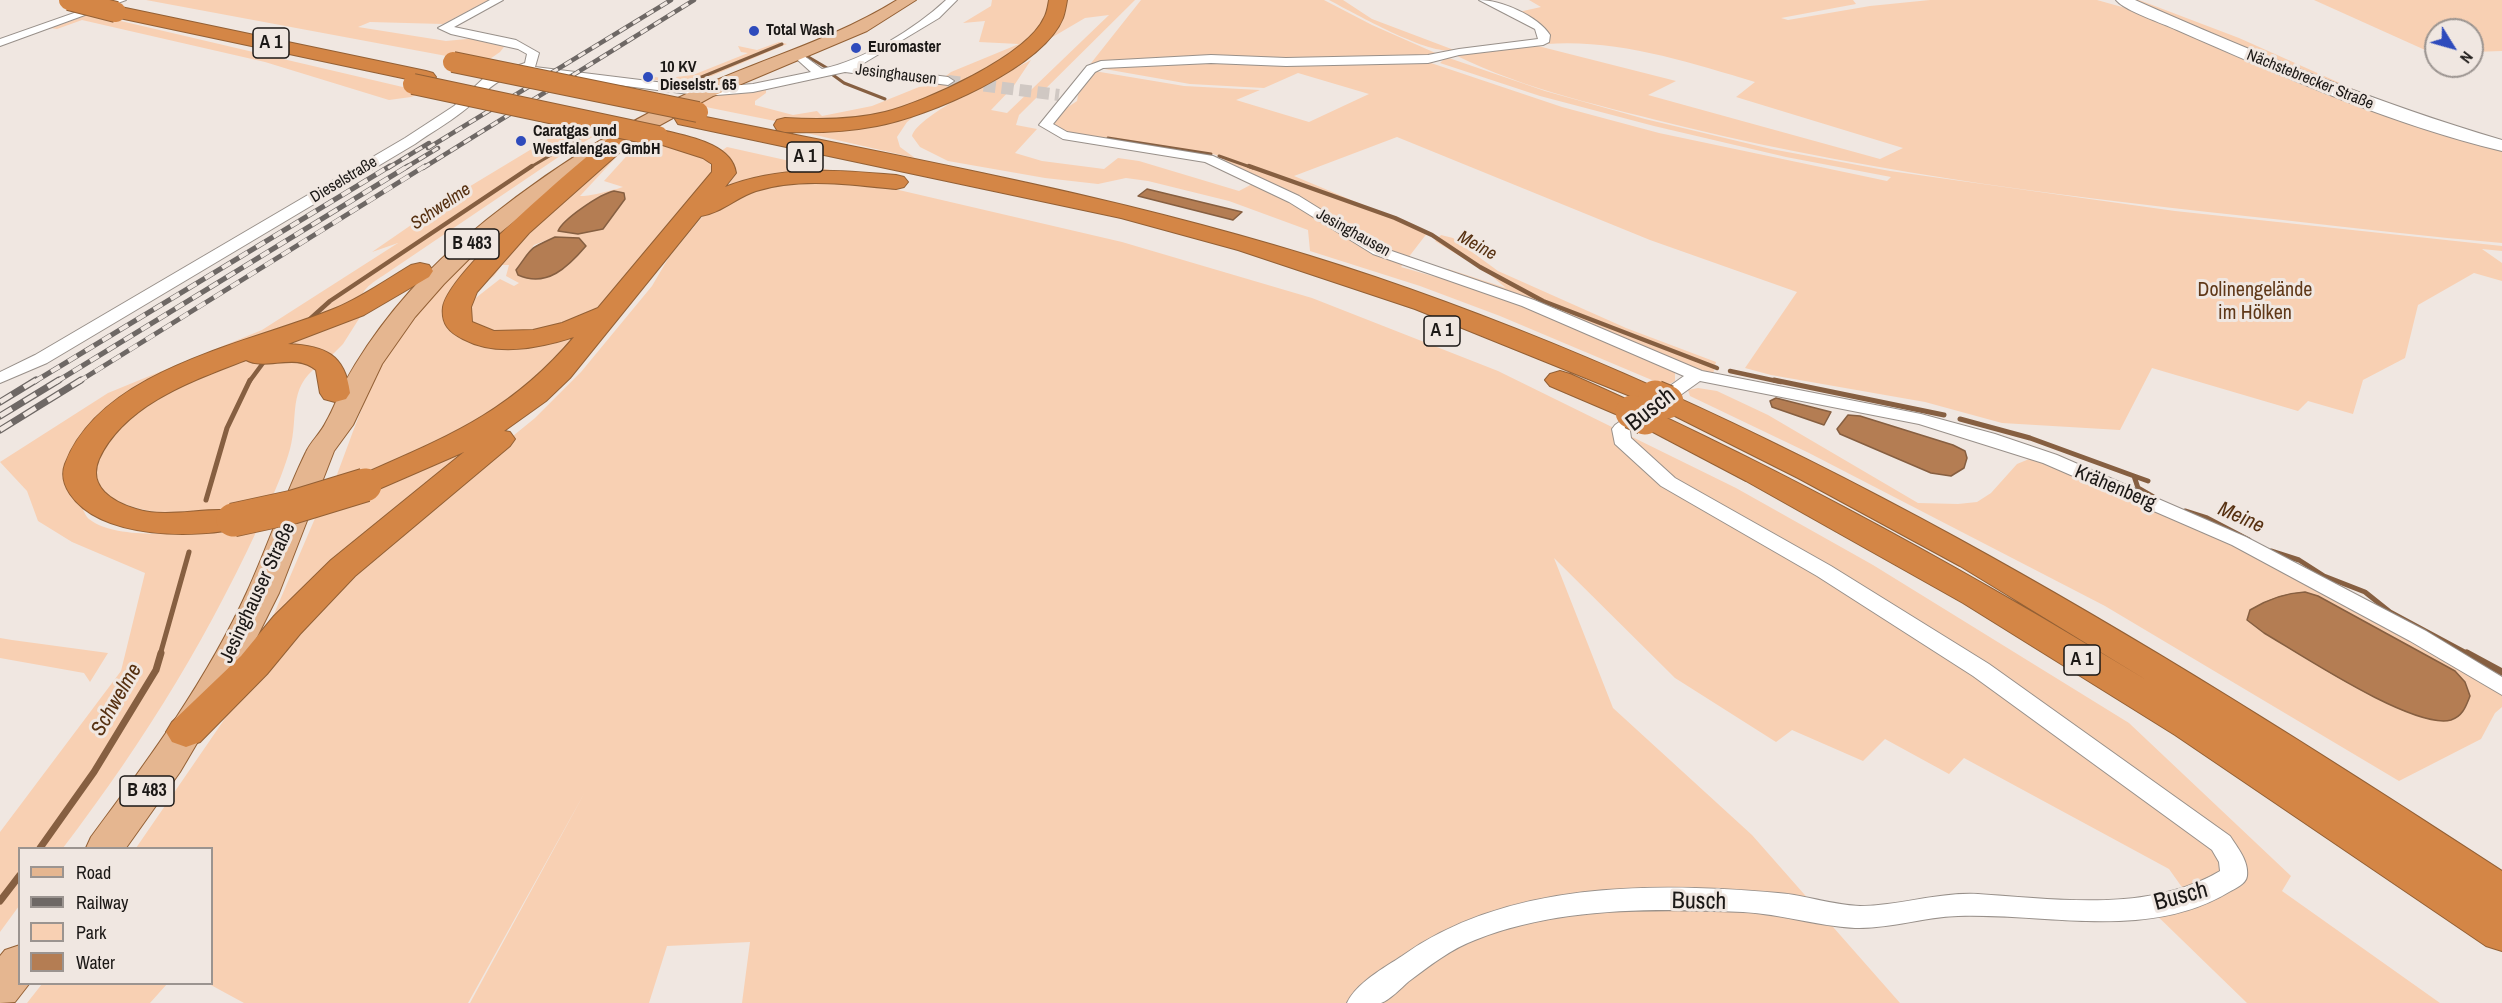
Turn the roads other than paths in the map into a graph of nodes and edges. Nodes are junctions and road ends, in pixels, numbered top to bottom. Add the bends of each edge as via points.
1 (69, 0) edge
2 (498, 0) edge
3 (891, 0) edge
4 (908, 0) edge
5 (952, 0) edge
6 (1058, 0) edge
7 (1484, 0) edge
8 (2123, 0) edge
9 (122, 4) edge
10 (315, 42) junction
11 (0, 43) edge
12 (796, 54) junction
13 (430, 68) junction
14 (845, 68) junction
15 (522, 70) junction
16 (820, 74) junction
17 (953, 86) junction
18 (685, 113) junction
19 (620, 140) junction
20 (2502, 146) edge
21 (972, 178) junction
22 (939, 186) junction
23 (690, 217) junction
24 (420, 271) junction
25 (611, 312) junction
26 (203, 366) junction
27 (560, 372) junction
28 (1697, 375) junction
29 (0, 378) edge
30 (335, 393) junction
31 (1650, 408) junction
32 (321, 449) junction
33 (2502, 687) edge
34 (186, 732) junction
35 (106, 847) edge
36 (2502, 894) edge
37 (2502, 932) edge
38 (18, 966) edge
39 (0, 989) edge
40 (1361, 1003) edge

1 - 9 highway, A 1, bridge
2 - 15 street via 444,28 519,44 533,53 531,65
3 - 18 main road, Jesinghauser Straße / B 483
4 - 12 main road, Jesinghauser Straße / B 483
5 - 14 street, Jesinghausen via 927,21
6 - 17 highway via 1050,24 1020,55
7 - 28 street, Jesinghausen via 1539,27 1543,42 1428,59 1210,59 1101,65 1091,69 1065,95 1045,124 1053,132 1208,159 1294,199 1378,251 1528,303
8 - 20 main road, Nächstebrecker Straße via 2336,92
9 - 10 highway, A 1
9 - 11 street
9 - 13 highway via 173,29
10 - 13 highway, A 1
10 - 13 highway, A 1
12 - 16 street
12 - 18 main road, Jesinghauser Straße / B 483
13 - 18 highway, bridge
13 - 18 highway, A 1
14 - 16 street, Jesinghausen
14 - 17 street, Jesinghausen
15 - 18 street, Dieselstraße
15 - 29 street, Dieselstraße via 489,80 458,109 384,157 51,353
16 - 18 street, Jesinghausen via 753,88
17 - 18 highway via 908,112 837,125 783,125
17 - 21 highway via 908,127 905,139 918,153
18 - 19 main road, Jesinghauser Straße / B 483
18 - 21 highway, A 1
18 - 22 highway, A 1
18 - 23 highway via 711,153 725,166 724,173
18 - 24 main road, Jesinghauser Straße / B 483 via 625,126 552,170 467,229
19 - 25 highway via 520,228 465,290 456,313 459,326 470,334 505,340 557,334
19 - 32 main road, Jesinghauser Straße / B 483 via 490,228 443,271 386,339 358,383 337,432
21 - 31 highway, A 1 via 1187,228 1334,272 1526,342
22 - 23 highway via 846,177 780,178 731,192
22 - 31 highway, A 1 via 1174,243 1310,284
23 - 25 highway
24 - 26 highway via 346,314
24 - 30 main road, Jesinghauser Straße / B 483 via 366,335
25 - 27 highway
26 - 27 highway, bridge via 143,396 101,430 82,460 79,474 81,487 102,507 141,521 170,524 233,520 294,507 365,485 439,454 501,420
26 - 30 highway via 254,355 294,353 316,357 331,370
27 - 34 highway via 551,392 513,428 344,568
28 - 33 street, Krähenberg via 1921,419 2050,459 2239,541 2418,636
28 - 40 street, Busch via 1621,429 1622,440 1668,482 1824,571 1981,670 2221,843 2232,860 2234,876 2194,898 2147,908 1954,905 1900,915 1845,917 1782,904 1694,901 1558,908 1496,921 1463,933 1425,953
30 - 32 main road, Jesinghauser Straße / B 483 via 316,436
31 - 36 highway, A 1 via 1893,514 2049,603 2210,703
31 - 37 highway, A 1 via 2026,624
32 - 34 main road, Jesinghauser Straße / B 483 via 258,602
34 - 35 main road, B 483
38 - 39 main road

